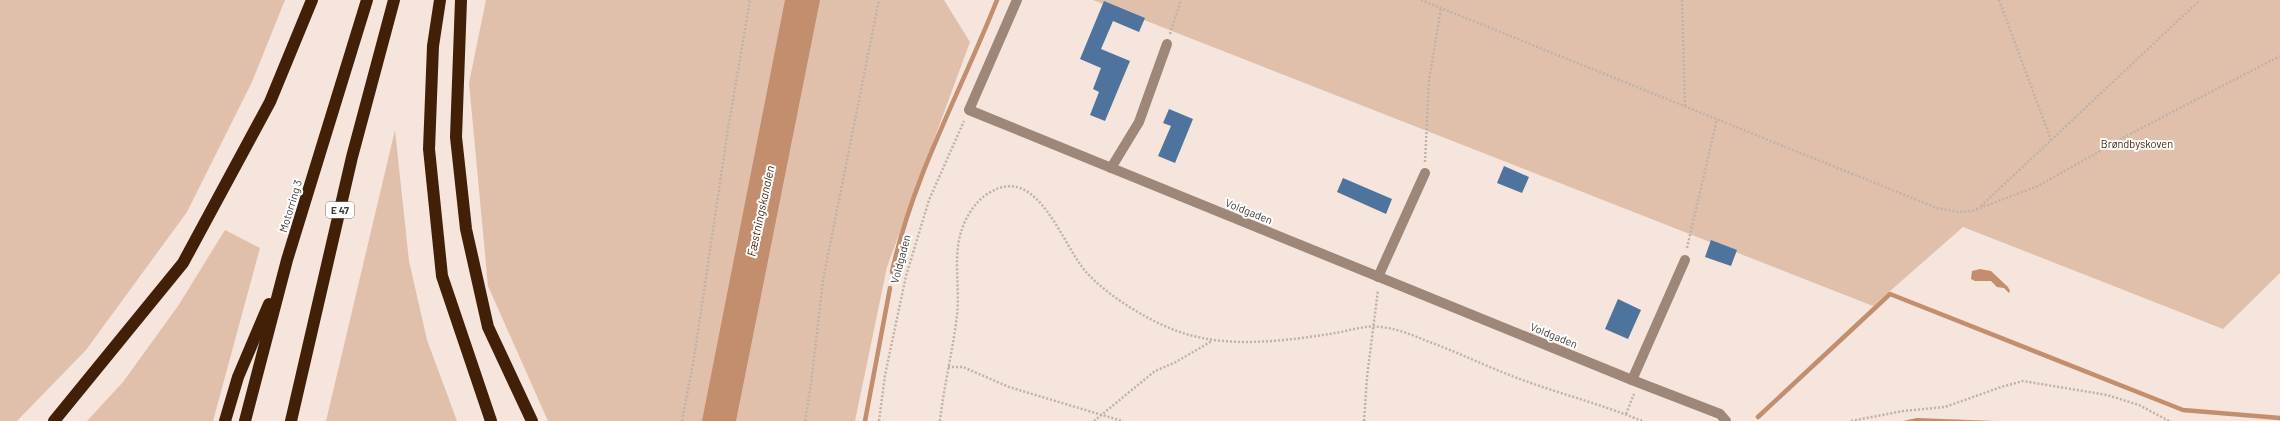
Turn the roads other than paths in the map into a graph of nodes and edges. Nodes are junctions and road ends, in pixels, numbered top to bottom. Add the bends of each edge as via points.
1 (312, 0) edge
2 (367, 0) edge
3 (394, 0) edge
4 (440, 0) edge
5 (461, 0) edge
6 (1017, 0) edge
7 (1167, 44) road end
8 (1111, 168) junction
9 (1425, 174) road end
10 (287, 260) junction
11 (1685, 260) road end
12 (1379, 277) junction
13 (1635, 381) junction
14 (54, 421) edge
15 (225, 421) edge
16 (245, 421) edge
17 (290, 421) edge
18 (491, 421) edge
19 (532, 421) edge
20 (1726, 421) edge

1 - 14 highway via 270,102 183,263
2 - 10 highway, Motorring 3
3 - 17 highway, E 47 via 352,156
4 - 18 highway via 433,46 429,148 442,276
5 - 19 highway via 456,137 466,229 488,328
6 - 8 street, Voldgaden via 969,110
7 - 8 street via 1139,122
8 - 12 street, Voldgaden
9 - 12 street
10 - 15 highway via 238,377
10 - 16 highway, Motorring 3
11 - 13 street
12 - 13 street, Voldgaden
13 - 20 street, Voldgaden via 1720,414

